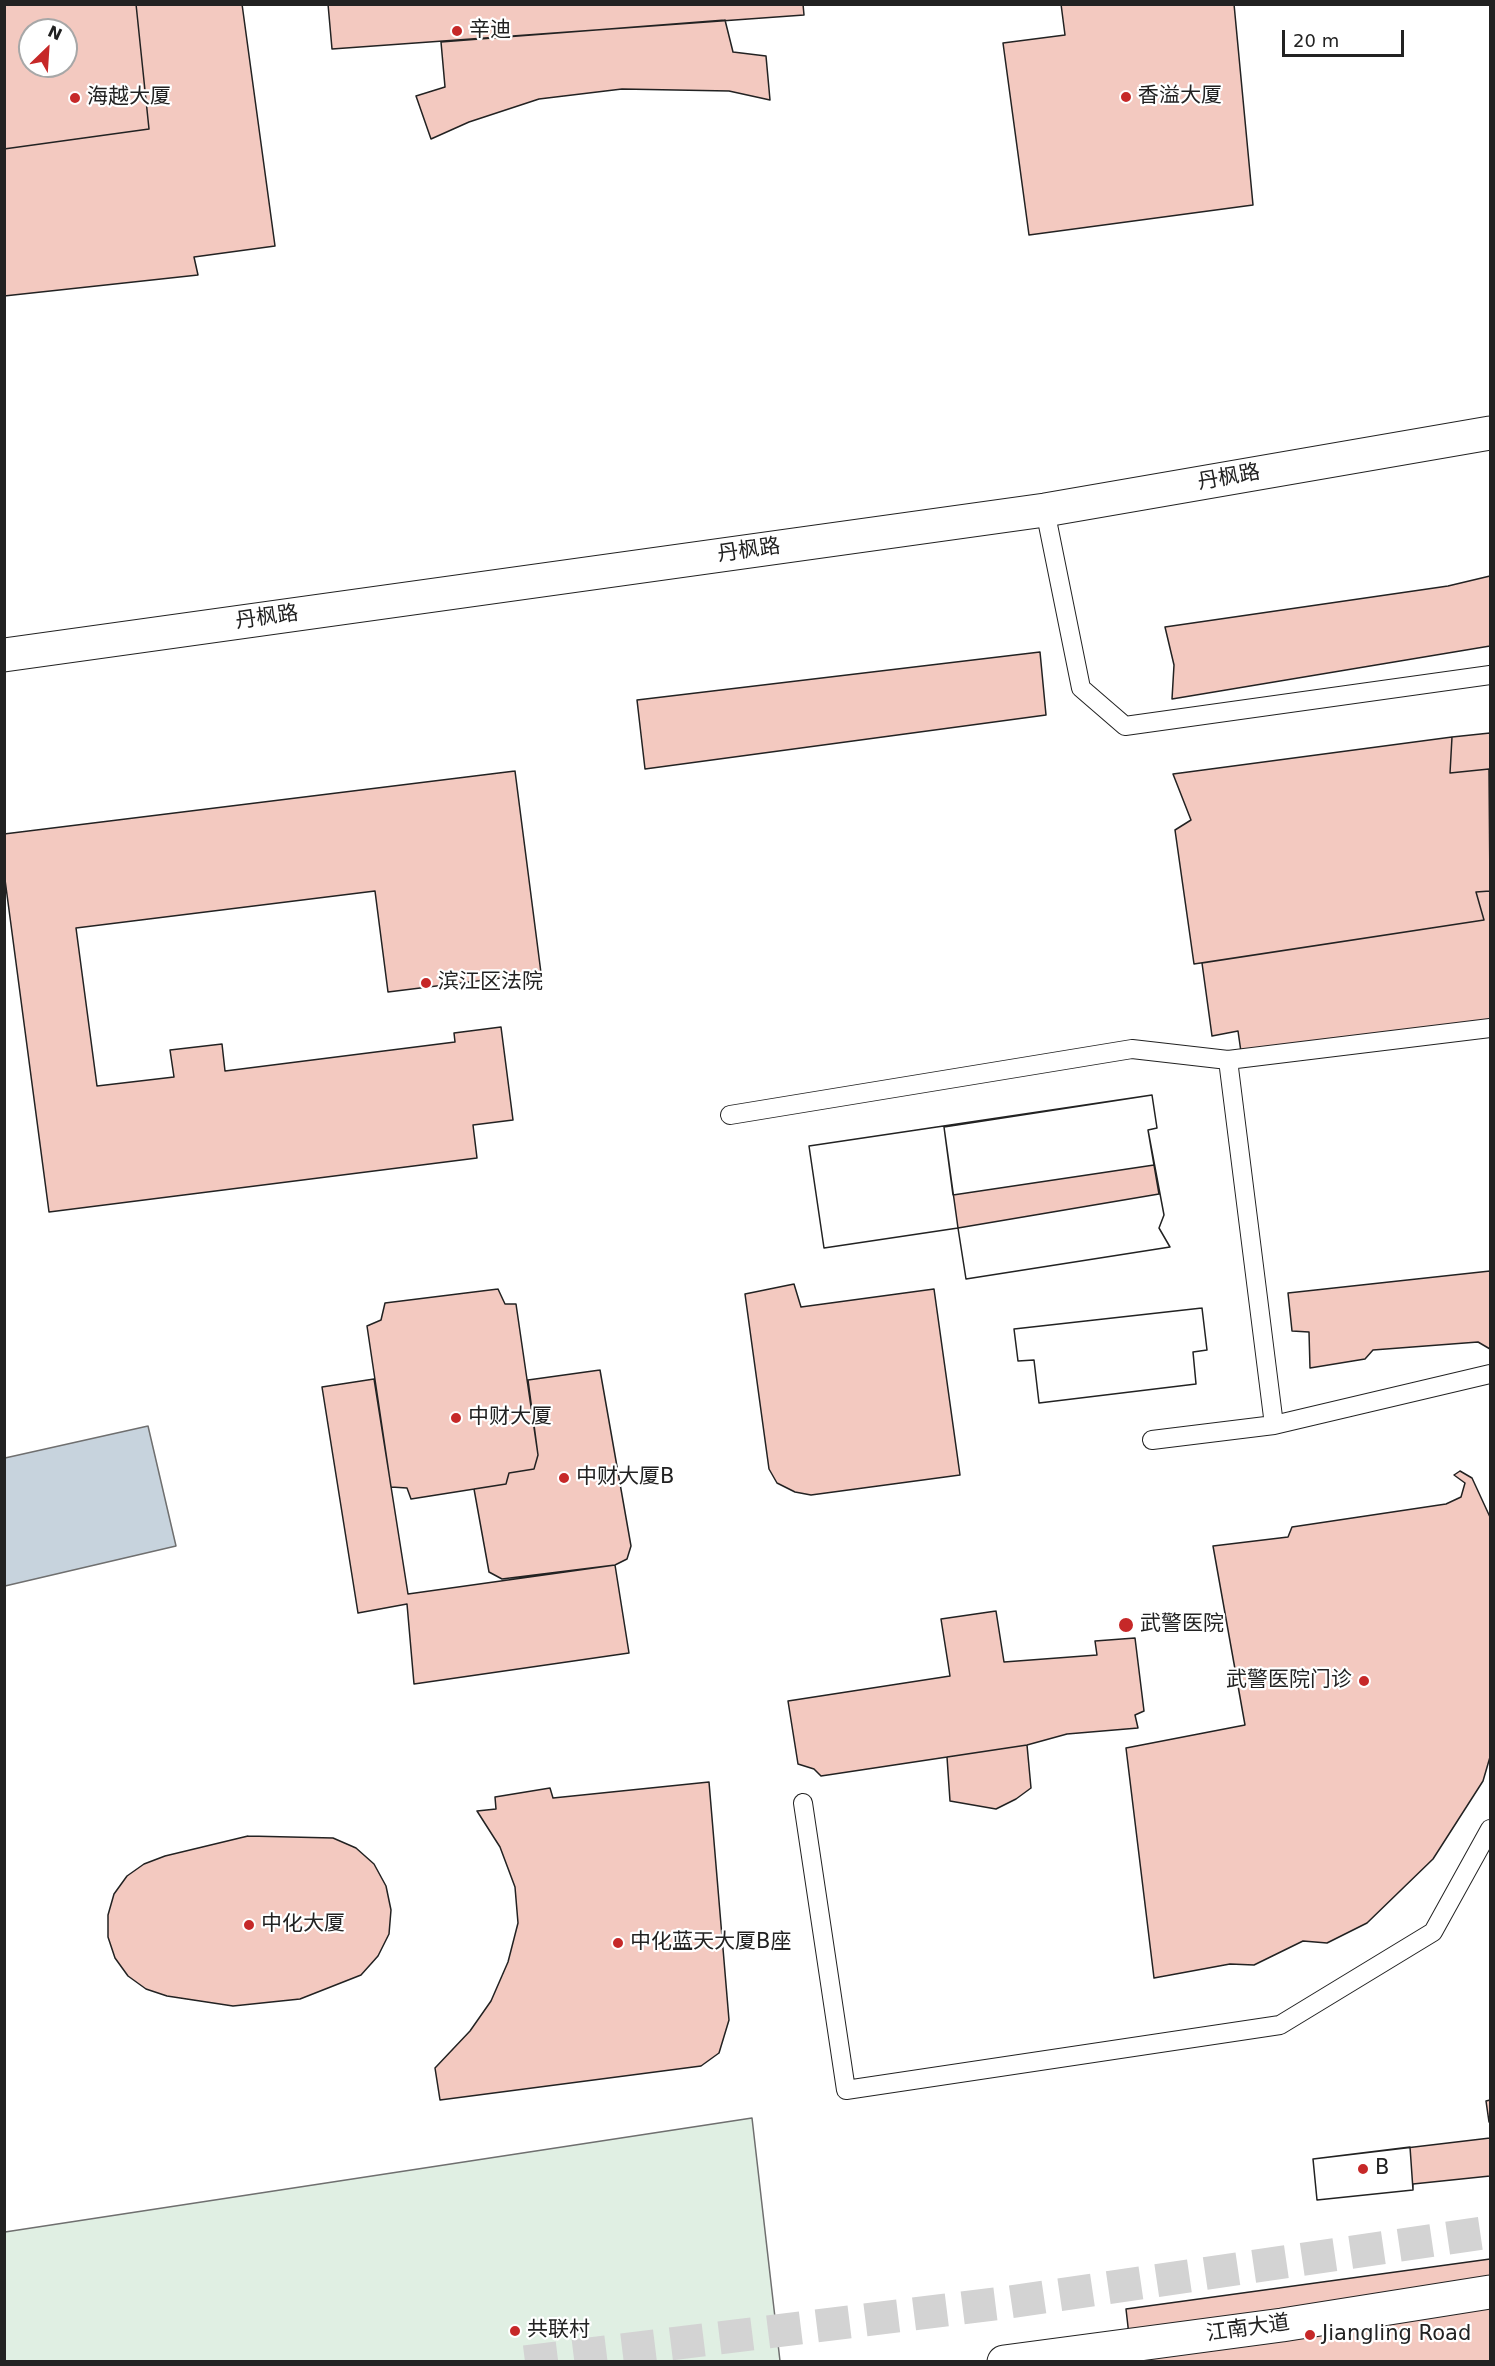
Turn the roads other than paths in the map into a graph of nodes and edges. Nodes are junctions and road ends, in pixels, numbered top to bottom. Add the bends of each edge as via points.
1 (1491, 433) edge
2 (1045, 510) junction
3 (4, 655) edge
4 (1491, 675) edge
5 (1491, 1028) edge
6 (1228, 1060) junction
7 (730, 1115) dead end
8 (1491, 1374) edge
9 (1274, 1425) junction
10 (1152, 1440) dead end
11 (803, 1803) dead end
12 (1491, 1829) edge
13 (1491, 2292) edge
14 (1004, 2361) edge

1 - 2 street, 丹枫路
2 - 3 street, 丹枫路
2 - 4 lane via 1081,688 1125,726
5 - 6 lane
6 - 7 lane via 1132,1049
6 - 9 lane
8 - 9 lane
9 - 10 lane
11 - 12 lane via 846,2090 1280,2025 1432,1932
13 - 14 street, 江南大道 via 1282,2325

